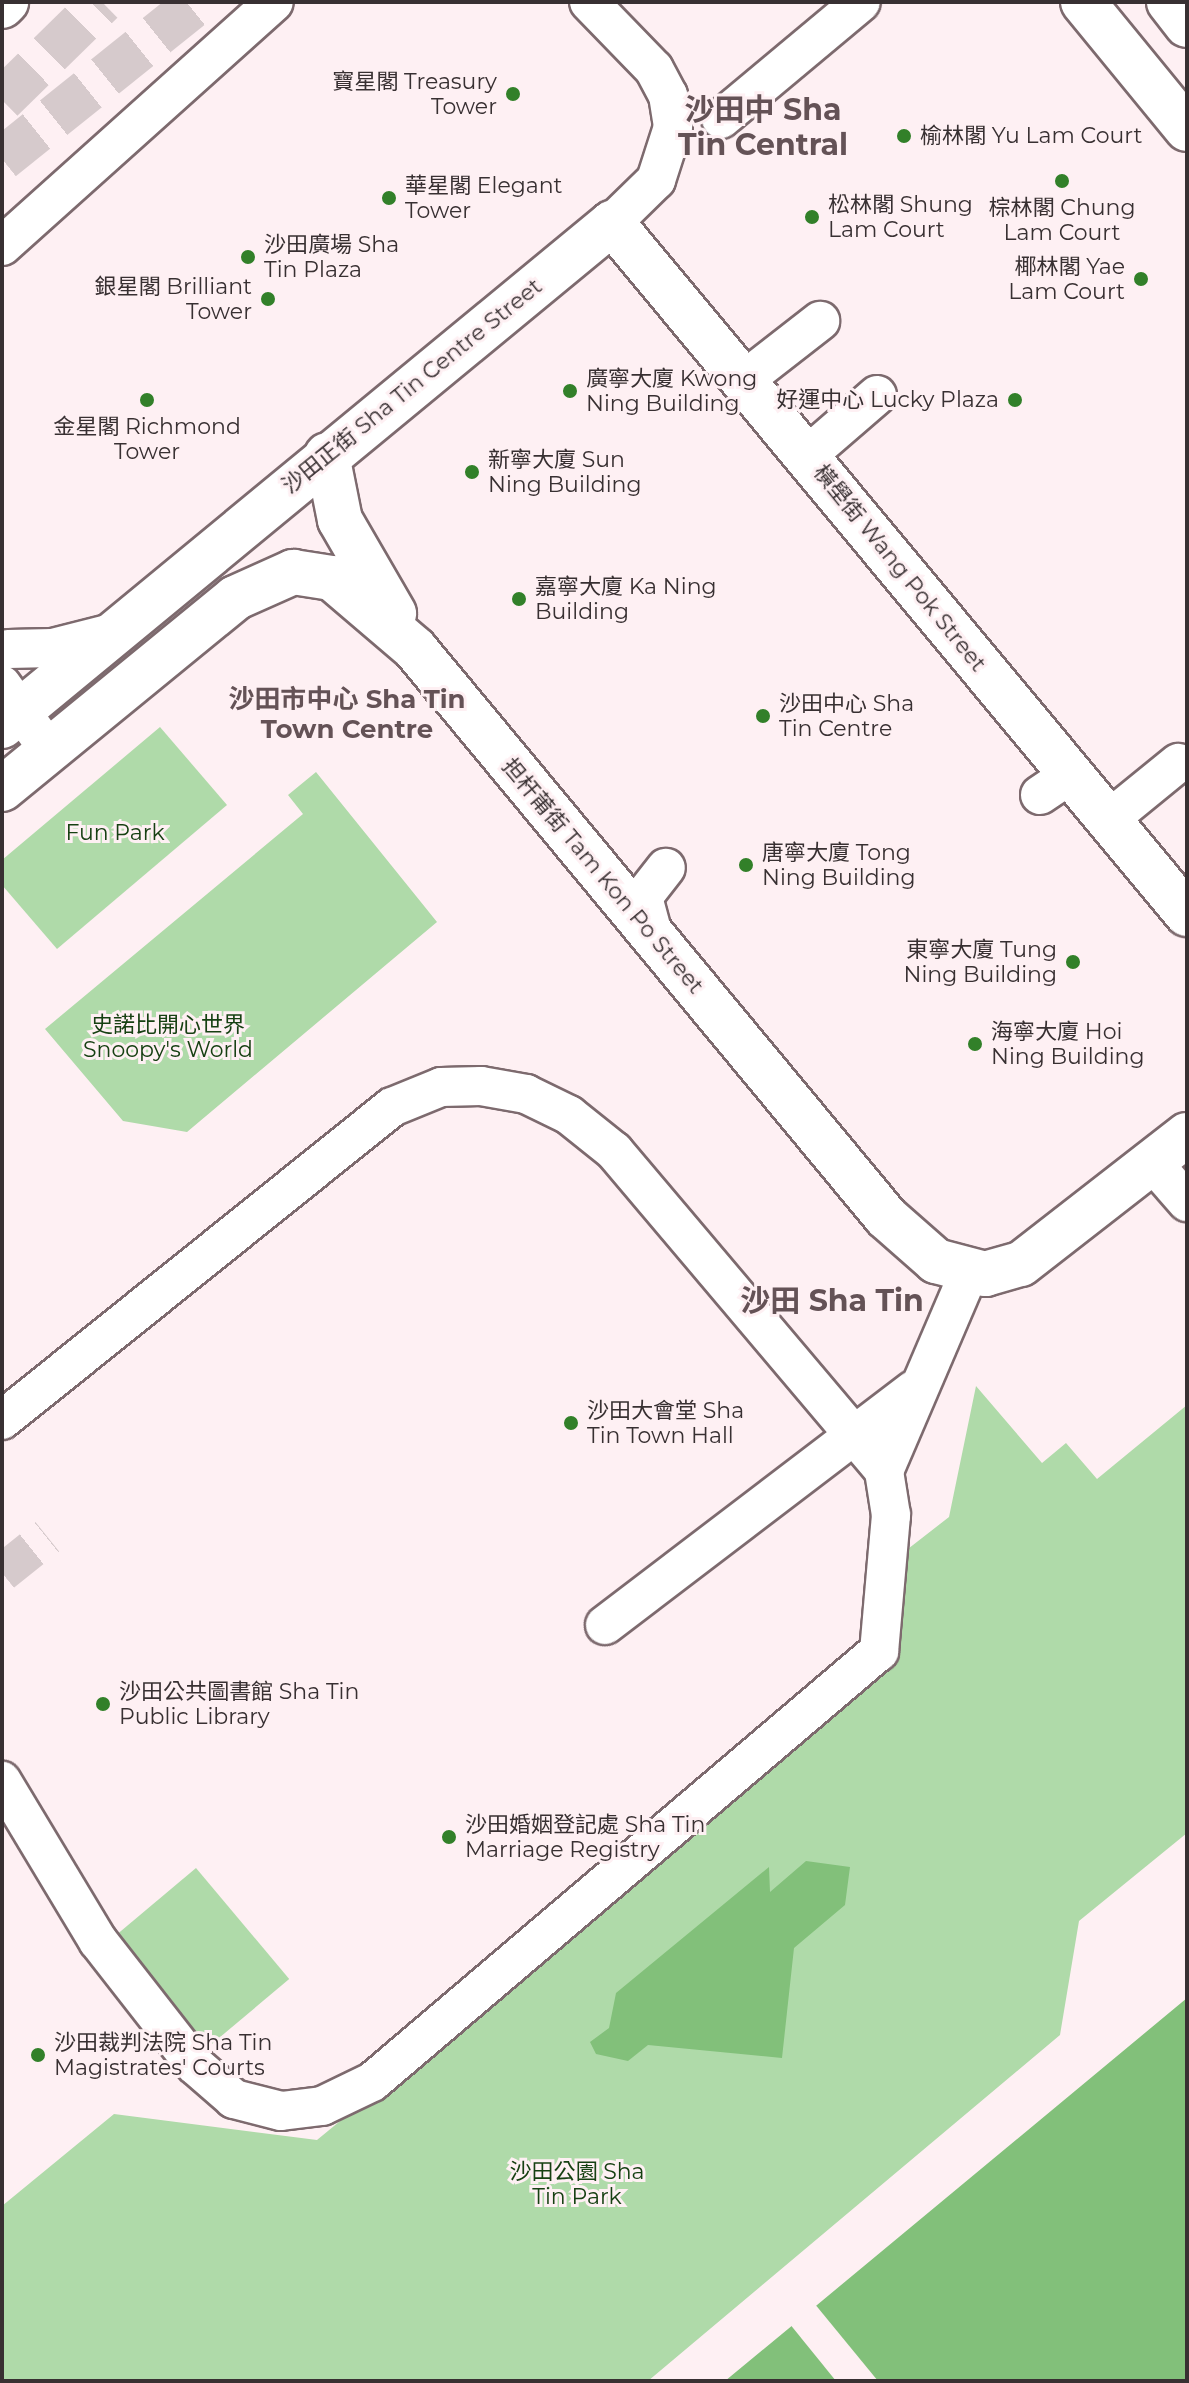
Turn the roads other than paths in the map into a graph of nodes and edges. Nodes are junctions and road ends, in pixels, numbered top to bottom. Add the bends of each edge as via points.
1 (274, 2) edge
2 (589, 2) edge
3 (861, 2) edge
4 (1083, 2) edge
5 (1169, 2) edge
6 (1187, 25) edge
7 (721, 119) dead end
8 (1187, 129) edge
9 (612, 223) junction
10 (2, 246) edge
11 (820, 321) dead end
12 (743, 381) junction
13 (877, 395) dead end
14 (809, 454) junction
15 (327, 455) junction
16 (112, 633) junction
17 (415, 649) junction
18 (8, 693) edge
19 (48, 749) junction
20 (1178, 763) dead end
21 (2, 789) edge
22 (1040, 795) dead end
23 (1098, 808) junction
24 (666, 868) dead end
25 (1187, 914) edge
26 (654, 938) junction
27 (1187, 1135) edge
28 (1153, 1163) junction
29 (1187, 1202) edge
30 (969, 1273) junction
31 (913, 1390) junction
32 (2, 1420) edge
33 (850, 1433) junction
34 (884, 1471) junction
35 (605, 1625) dead end
36 (2, 1781) edge

1 - 10 street
2 - 9 street, 沙田正街 Sha Tin Centre Street via 654,69 668,95 673,127 656,180
3 - 7 street
4 - 8 main road
5 - 6 main road
9 - 12 main road, 橫壆街 Wang Pok Street
9 - 15 main road, 沙田正街 Sha Tin Centre Street
11 - 12 street
12 - 14 main road, 橫壆街 Wang Pok Street
13 - 14 street
14 - 23 main road, 橫壆街 Wang Pok Street
15 - 16 main road, 沙田正街 Sha Tin Centre Street
15 - 17 main road via 340,520
16 - 18 main road, 沙田正街 Sha Tin Centre Street
16 - 18 street via 53,648
17 - 19 main road, 担杆莆街 Tam Kon Po Street via 358,593 332,578 293,572 205,620
17 - 26 main road, 担杆莆街 Tam Kon Po Street
18 - 19 street
19 - 21 main road
20 - 23 street
22 - 23 street via 1065,778
23 - 25 main road, 橫壆街 Wang Pok Street
24 - 26 street via 643,897
26 - 30 main road, 担杆莆街 Tam Kon Po Street via 901,1234 936,1261
27 - 28 main road
28 - 29 street
28 - 30 main road via 1044,1251 1002,1270
30 - 31 street via 943,1342
31 - 33 street
31 - 34 street
32 - 33 street via 392,1107 441,1087 481,1086 547,1105 614,1151
33 - 34 street
33 - 35 street
34 - 36 street via 891,1515 879,1651 372,2082 322,2106 281,2111 234,2099 195,2065 98,1941

